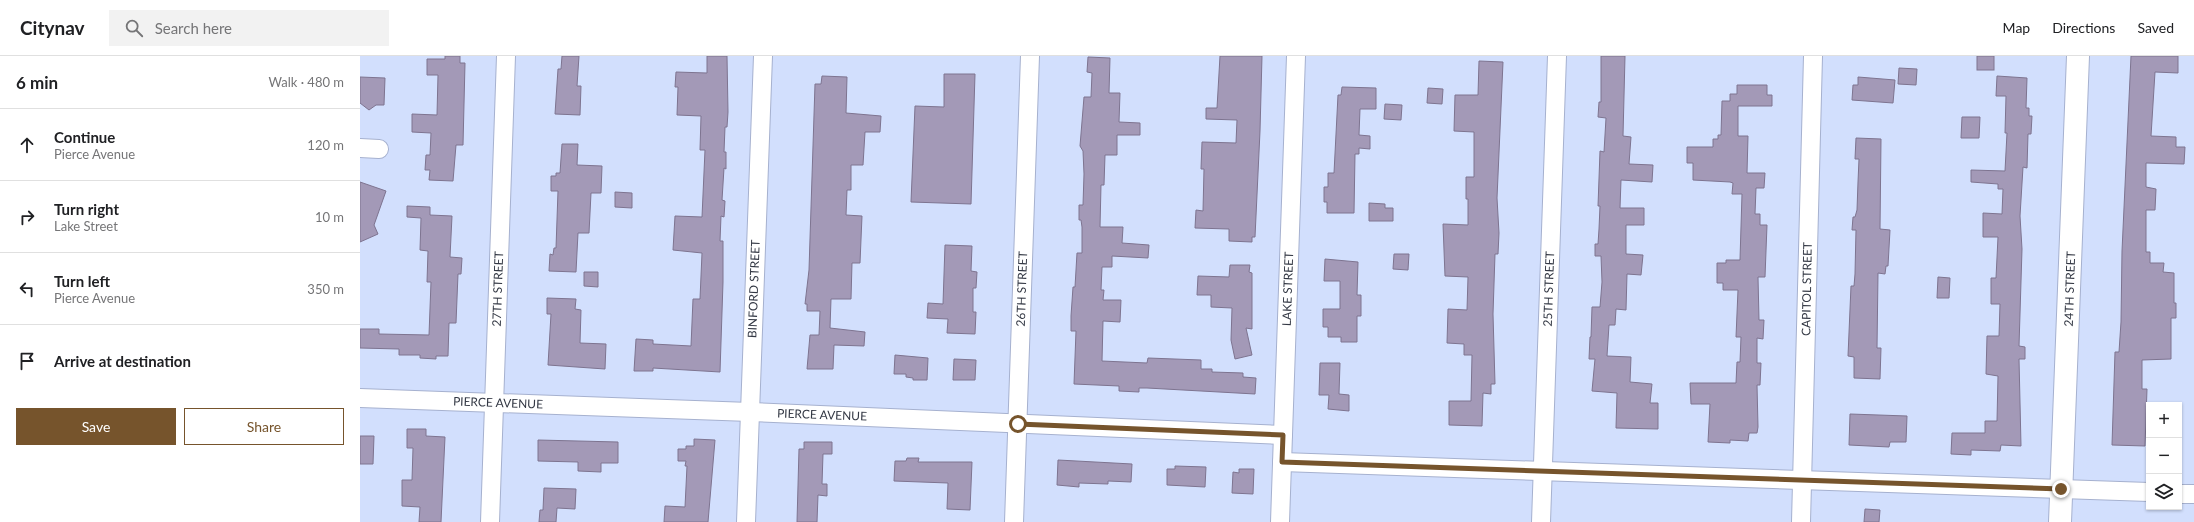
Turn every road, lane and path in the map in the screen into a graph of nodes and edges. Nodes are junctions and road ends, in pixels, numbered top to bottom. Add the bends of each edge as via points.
1 (506, 56) edge
2 (763, 56) edge
3 (1030, 56) edge
4 (1296, 56) edge
5 (1556, 56) edge
6 (1813, 56) edge
7 (2078, 56) edge
8 (360, 148) edge
9 (379, 149) dead end
10 (360, 398) edge
11 (494, 403) junction
12 (750, 412) junction
13 (1018, 424) junction
14 (1283, 435) junction
15 (1282, 462) junction
16 (1543, 471) junction
17 (1802, 480) junction
18 (2061, 489) junction
19 (2146, 492) edge
20 (2182, 494) edge
21 (2194, 494) edge
22 (490, 522) edge
23 (746, 522) edge
24 (1014, 522) edge
25 (1280, 522) edge
26 (1541, 522) edge
27 (1801, 522) edge
28 (2060, 522) edge

1 - 11 street, 27TH STREET
2 - 12 street, BINFORD STREET
3 - 13 street, 26TH STREET
4 - 14 street, LAKE STREET
5 - 16 street, 25TH STREET
6 - 17 street, CAPITOL STREET
7 - 18 street, 24TH STREET
8 - 9 street
10 - 11 street, PIERCE AVENUE
11 - 12 street, PIERCE AVENUE
11 - 22 street, 27TH STREET
12 - 13 street, PIERCE AVENUE
12 - 23 street, BINFORD STREET
13 - 14 street, PIERCE AVENUE
13 - 24 street, 26TH STREET
14 - 15 street, LAKE STREET
15 - 16 street
15 - 25 street, LAKE STREET
16 - 17 street
16 - 26 street, 25TH STREET
17 - 18 street
17 - 27 street, CAPITOL STREET
18 - 19 street
18 - 28 street, 24TH STREET
20 - 21 street

